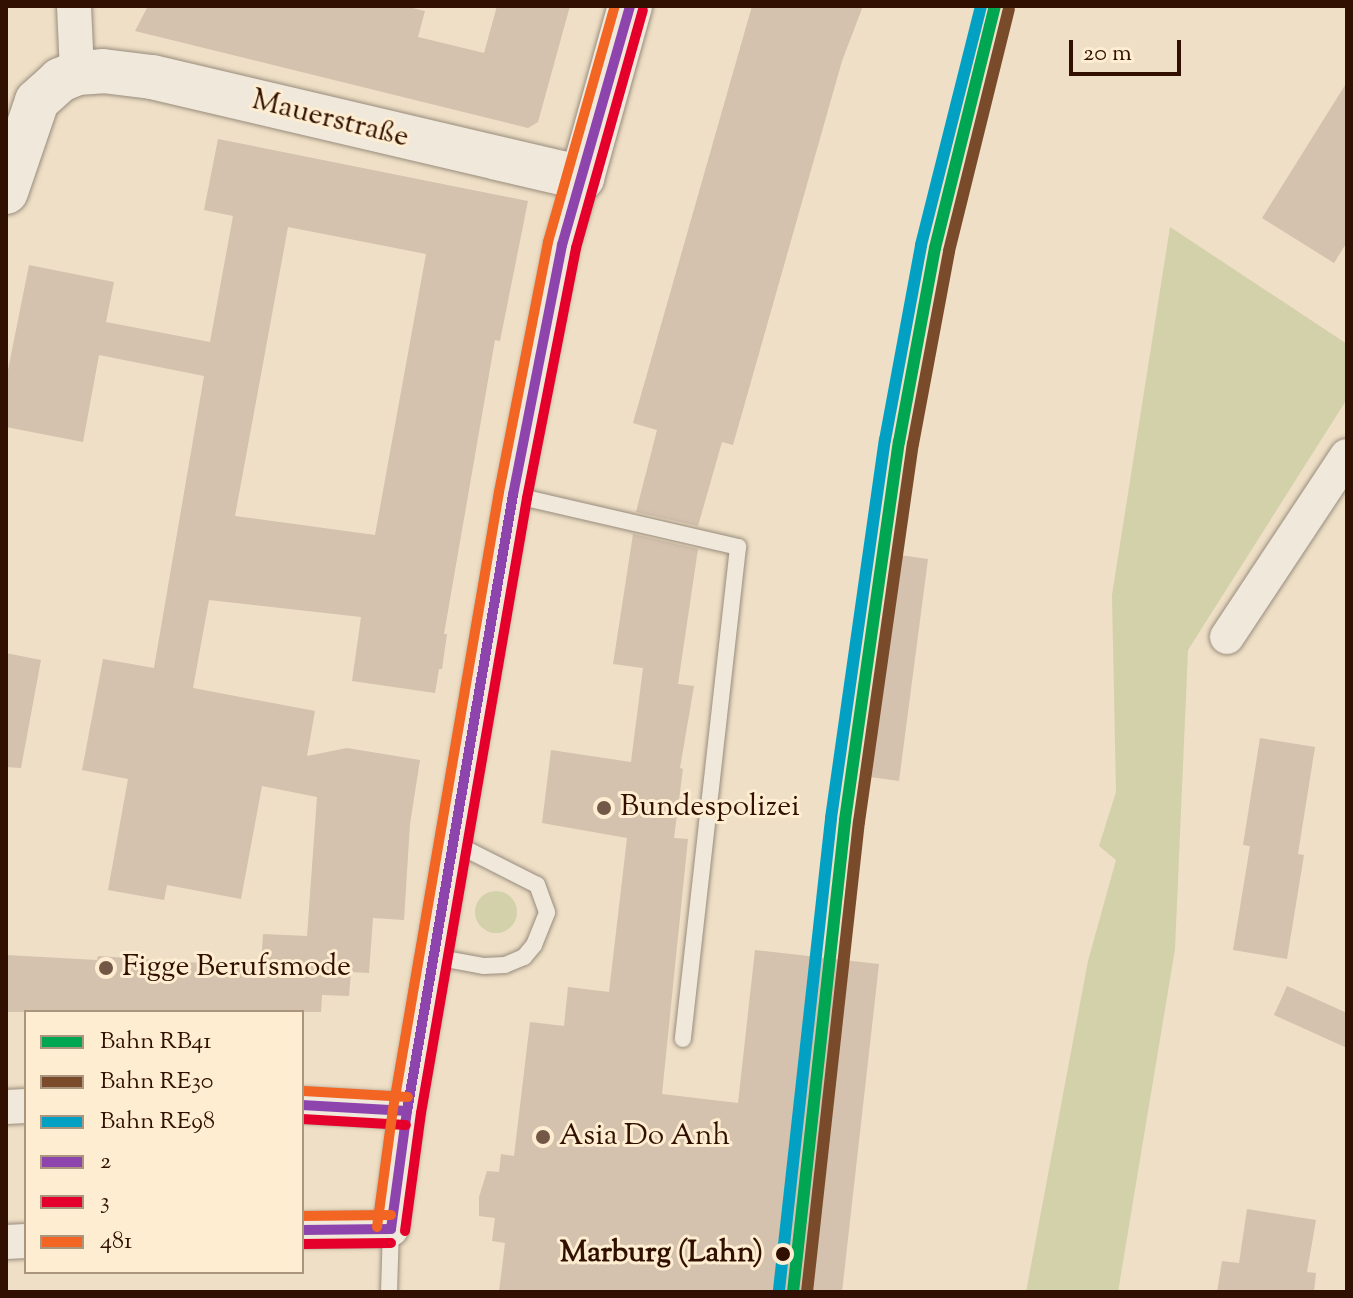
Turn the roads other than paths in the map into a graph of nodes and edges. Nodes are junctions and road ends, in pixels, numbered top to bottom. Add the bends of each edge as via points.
1 (74, 6) edge
2 (630, 6) edge
3 (77, 73) junction
4 (582, 178) junction
5 (6, 192) edge
6 (1347, 456) edge
7 (513, 495) junction
8 (1227, 637) dead end
9 (456, 844) junction
10 (435, 957) junction
11 (683, 1039) dead end
12 (304, 1105) edge
13 (407, 1111) junction
14 (391, 1229) junction
15 (304, 1230) edge
16 (389, 1292) edge

1 - 3 street
2 - 4 main road
3 - 4 main road, Mauerstraße via 152,77
3 - 5 main road via 48,88 37,101
4 - 7 street via 562,245
6 - 8 street
7 - 9 street
7 - 11 lane via 738,547
9 - 10 street
9 - 10 lane via 537,885 547,912 534,945 524,957 505,965
10 - 13 street
12 - 13 street
13 - 14 street
14 - 15 street
14 - 16 lane

